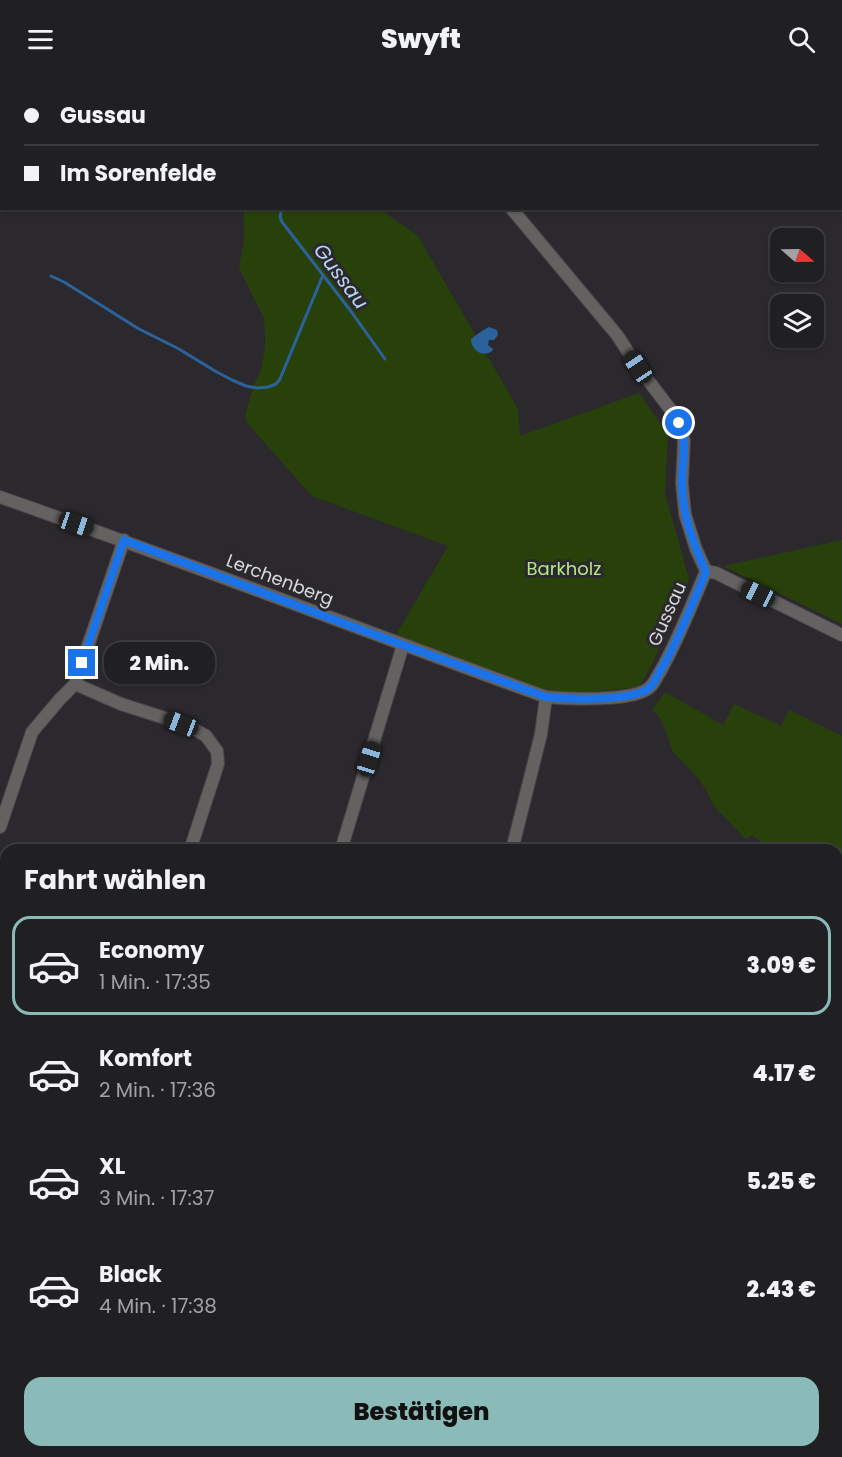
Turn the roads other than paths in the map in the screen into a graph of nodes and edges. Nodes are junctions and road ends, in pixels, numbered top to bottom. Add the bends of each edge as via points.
1 (513, 210) edge
2 (0, 497) edge
3 (124, 540) junction
4 (706, 572) junction
5 (842, 635) edge
6 (403, 645) junction
7 (75, 684) junction
8 (546, 697) junction
9 (0, 827) edge
10 (192, 844) edge
11 (343, 844) edge
12 (514, 844) edge

1 - 4 street, Gussau via 617,335 679,423 684,441 685,514
2 - 3 street, Lerchenberg
3 - 6 street, Lerchenberg
3 - 7 street
4 - 5 street via 716,573
4 - 8 street, Gussau via 669,656 650,688 634,695
6 - 8 street, Lerchenberg
6 - 11 street
7 - 9 street via 32,732
7 - 10 street via 194,729 212,742 218,764
8 - 12 street via 541,734

